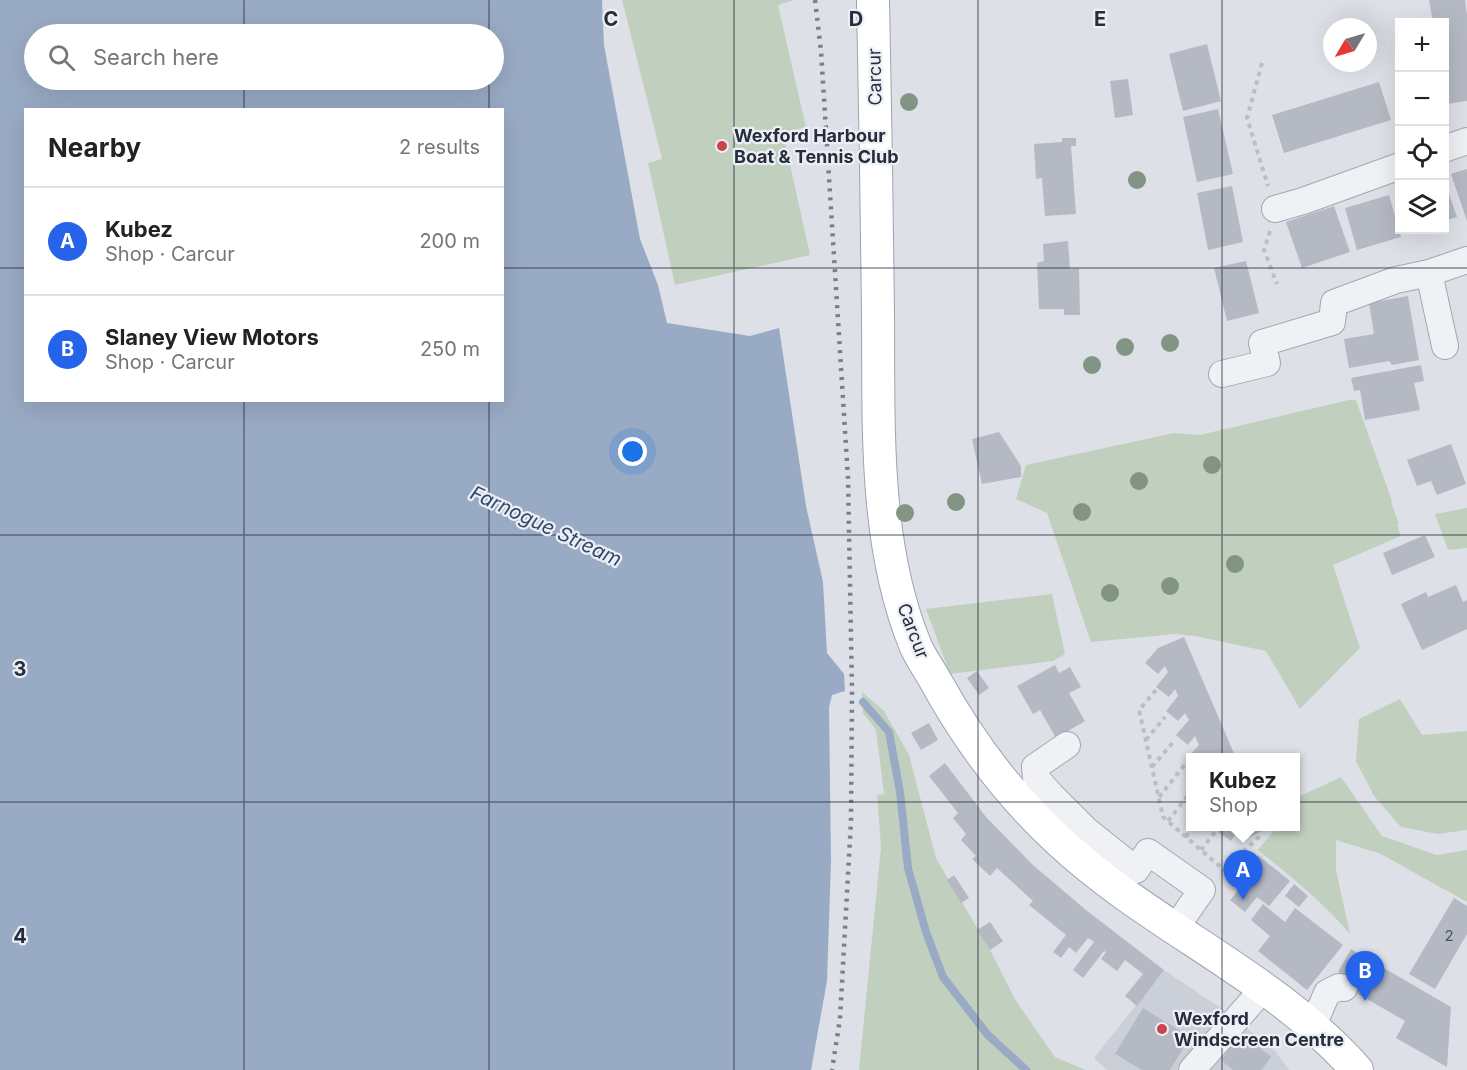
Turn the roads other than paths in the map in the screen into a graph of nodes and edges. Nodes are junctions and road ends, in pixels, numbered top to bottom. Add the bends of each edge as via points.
1 (873, 0) edge
2 (1467, 141) edge
3 (1449, 147) edge
4 (1395, 168) edge
5 (1275, 209) road end
6 (1467, 260) edge
7 (1429, 273) junction
8 (1445, 346) dead end
9 (1222, 374) dead end
10 (1067, 745) dead end
11 (1174, 930) junction
12 (1344, 988) dead end
13 (1263, 989) junction
14 (1310, 1024) junction
15 (1192, 1070) edge
16 (1357, 1070) edge

1 - 11 main road, Carcur via 869,97 885,524 897,586 916,647 980,753 1031,814 1090,868
2 - 3 lane
4 - 5 lane
6 - 7 lane
7 - 8 lane
7 - 9 lane via 1396,280 1334,303 1332,322 1263,343 1267,363
10 - 11 lane via 1035,767 1036,778 1052,796 1086,830 1136,870 1148,852 1202,890
11 - 13 main road, Carcur
12 - 14 lane via 1327,993
13 - 14 main road, Carcur
13 - 15 lane
14 - 16 main road, Carcur

